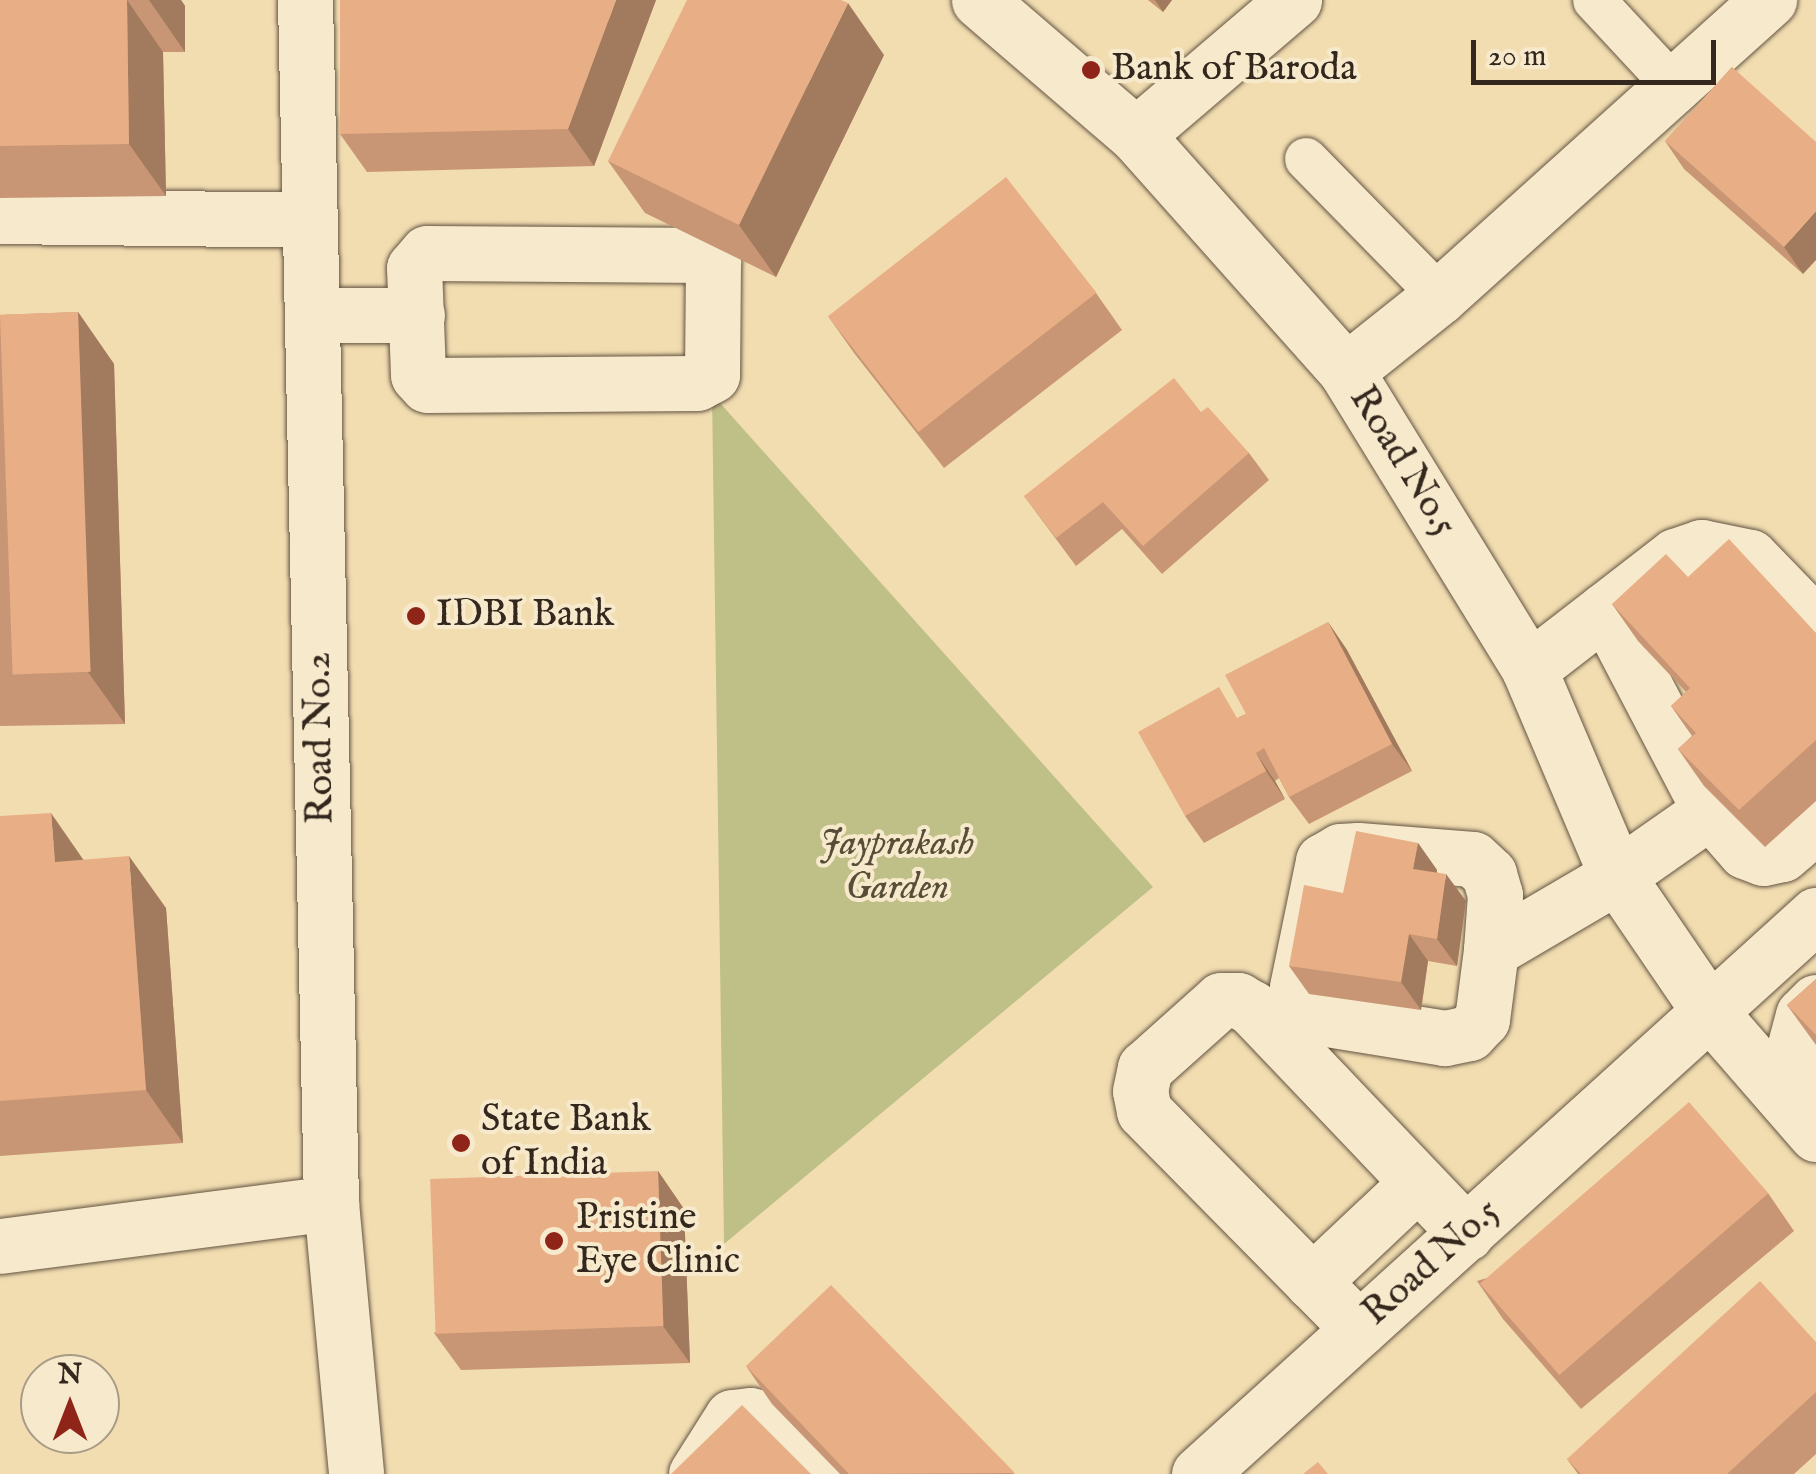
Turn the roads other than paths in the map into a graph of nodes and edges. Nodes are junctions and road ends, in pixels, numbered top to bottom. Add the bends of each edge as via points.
1 (305, 0) edge
2 (979, 0) edge
3 (1294, 0) edge
4 (1594, 0) edge
5 (1769, 0) edge
6 (1674, 86) junction
7 (1136, 135) junction
8 (1306, 159) dead end
9 (0, 216) edge
10 (310, 220) junction
11 (1440, 296) junction
12 (312, 315) junction
13 (417, 315) junction
14 (1346, 370) junction
15 (1604, 610) junction
16 (1816, 625) edge
17 (1529, 668) junction
18 (1710, 811) junction
19 (1816, 825) edge
20 (1618, 876) junction
21 (1815, 918) edge
22 (1491, 950) dead end
23 (1816, 1002) edge
24 (1709, 1011) junction
25 (1816, 1070) edge
26 (1816, 1134) edge
27 (1417, 1183) junction
28 (330, 1204) junction
29 (1466, 1233) junction
30 (0, 1246) edge
31 (1312, 1282) junction
32 (1359, 1330) junction
33 (356, 1474) edge
34 (696, 1474) edge
35 (823, 1474) edge
36 (1199, 1474) edge

1 - 10 street, Road No.2
2 - 7 street, Road No.5
3 - 7 street
4 - 6 lane
5 - 6 street
6 - 11 street
7 - 14 street, Road No.5
8 - 11 lane
9 - 10 street
10 - 12 street, Road No.2
11 - 14 street
12 - 13 street
12 - 28 street, Road No.2
13 - 13 street via 414,268 427,253 700,253 713,262 712,375 697,383 427,386 418,375
14 - 17 street, Road No.5
15 - 16 street via 1676,556 1701,547 1750,558
15 - 17 street
15 - 18 street
17 - 20 street, Road No.5
18 - 19 street via 1752,857 1782,854
18 - 20 street
20 - 22 street
20 - 24 street, Road No.5
21 - 24 street, Road No.5
23 - 25 street via 1803,1015 1796,1042
24 - 26 street, Road No.5
24 - 29 street, Road No.5
27 - 29 street
27 - 31 street
27 - 31 street via 1238,1000 1221,1000 1145,1068 1144,1111
28 - 30 street
28 - 33 street, Road No.2
29 - 32 street, Road No.5
31 - 32 street
32 - 36 street, Road No.5
34 - 35 street via 732,1418 750,1415 768,1419

